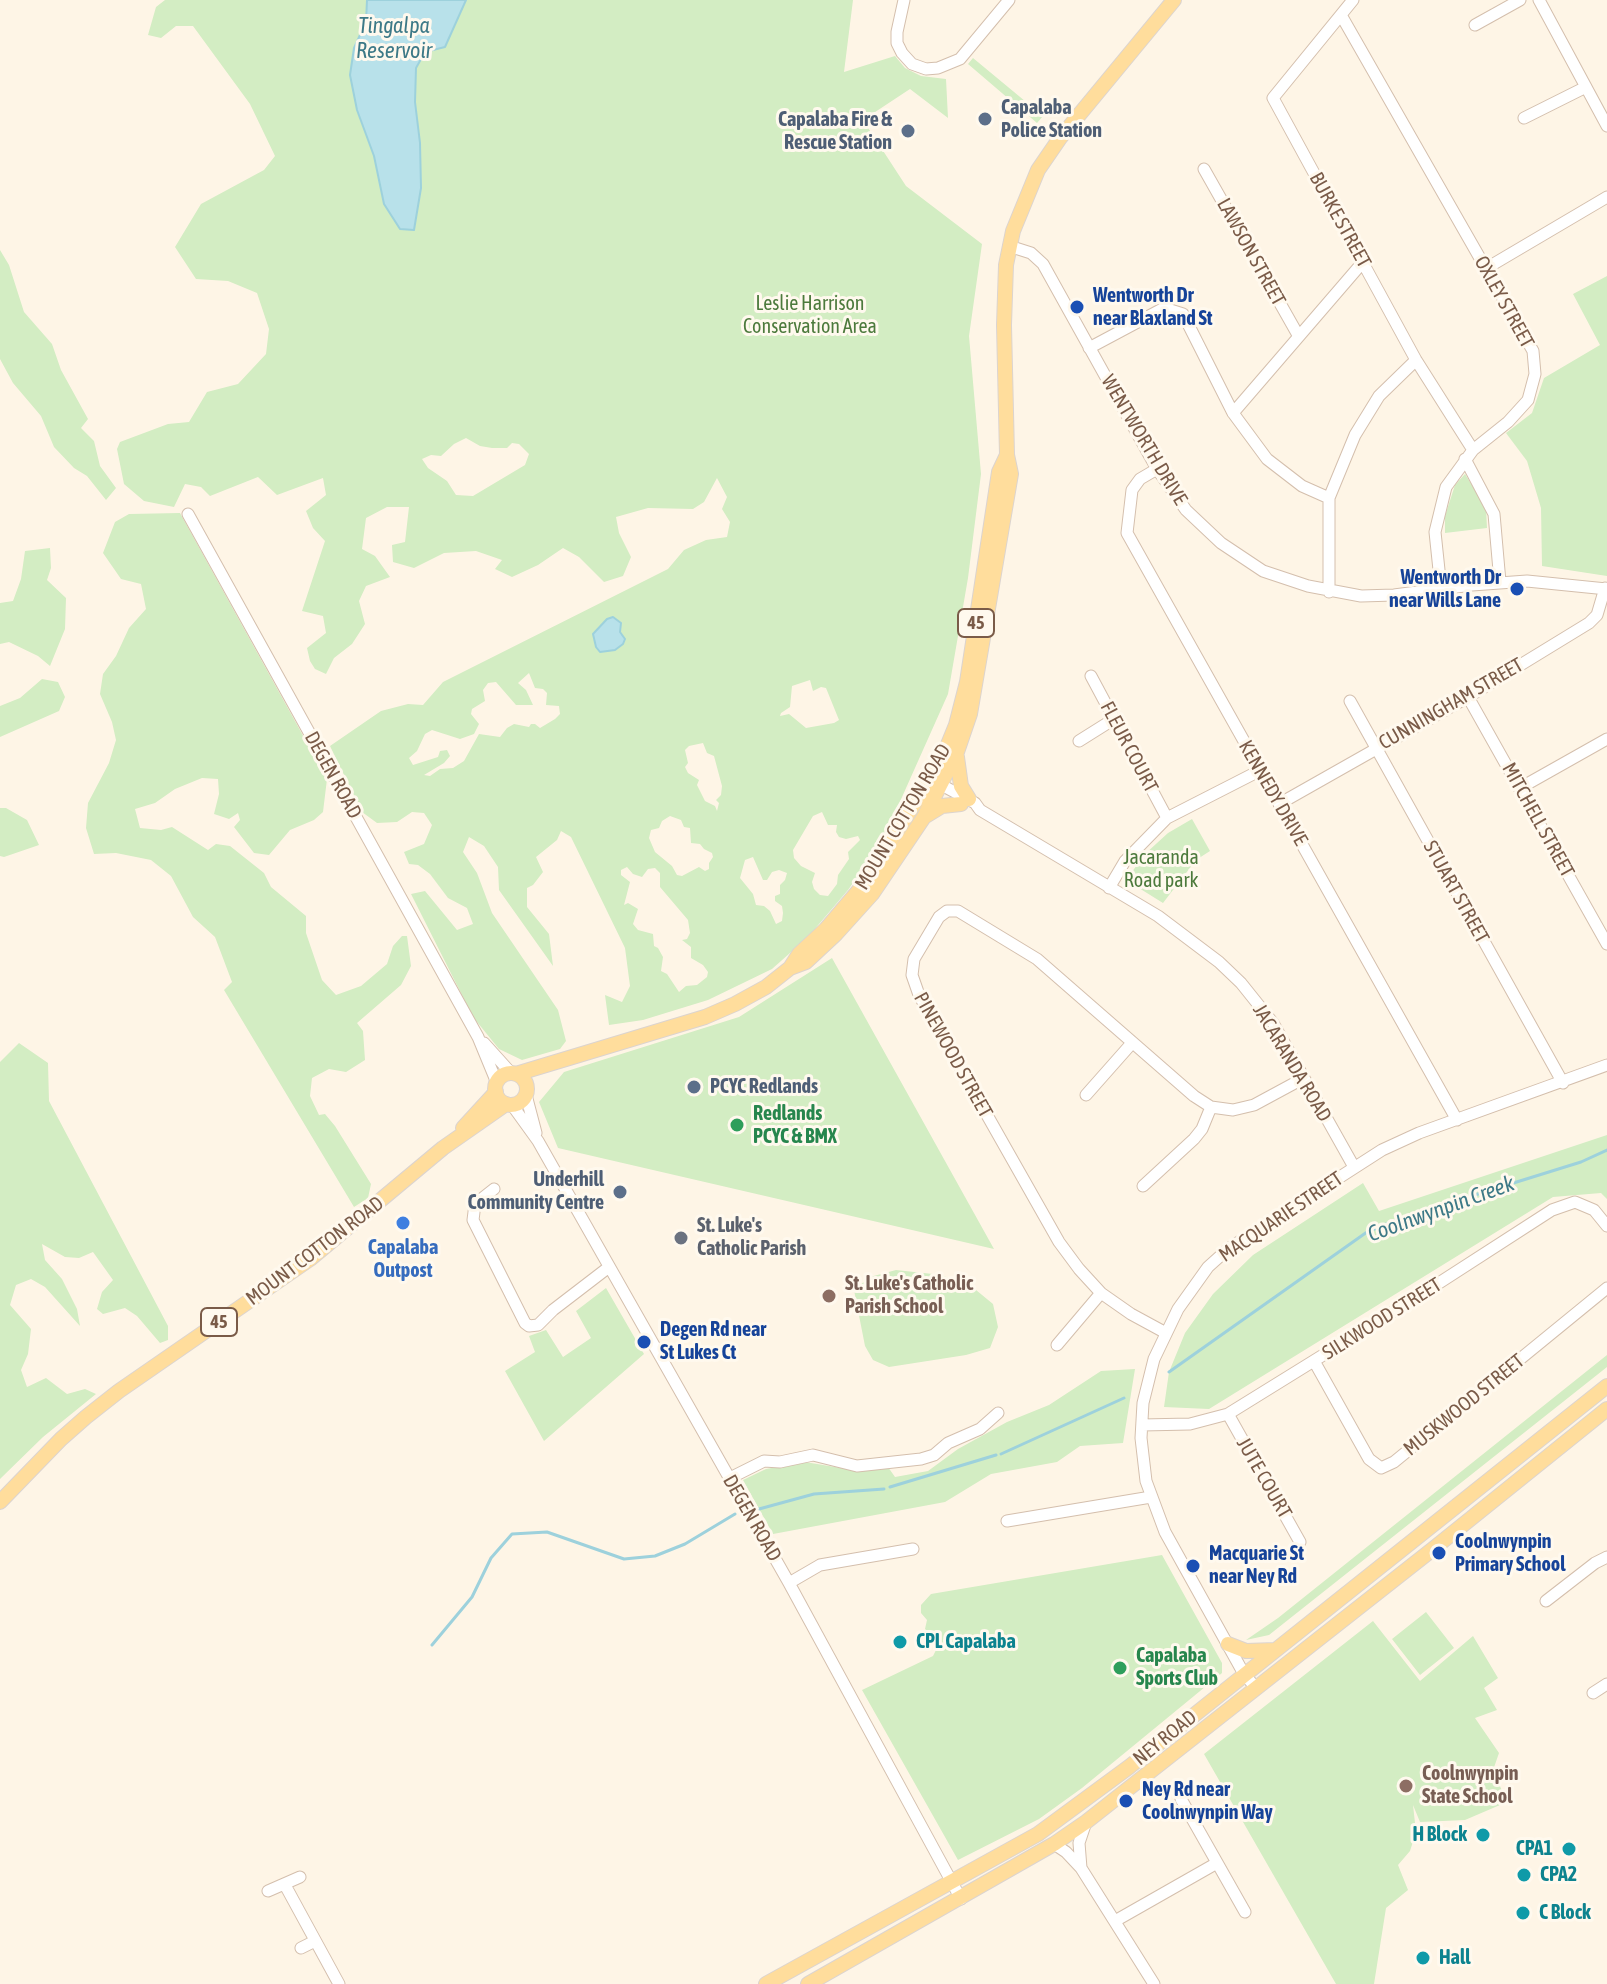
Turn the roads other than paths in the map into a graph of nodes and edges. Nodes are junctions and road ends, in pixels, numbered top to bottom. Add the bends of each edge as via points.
1 (904, 0) edge
2 (1009, 0) edge
3 (1174, 0) edge
4 (1353, 0) edge
5 (1520, 0) edge
6 (1539, 0) edge
7 (1341, 15) junction
8 (1475, 25) dead end
9 (1586, 87) junction
10 (1524, 118) dead end
11 (1607, 126) edge
12 (1204, 169) dead end
13 (1607, 197) edge
14 (1009, 246) junction
15 (1363, 262) junction
16 (1485, 269) junction
17 (1298, 335) junction
18 (1089, 348) junction
19 (1416, 360) junction
20 (1233, 413) junction
21 (1469, 454) junction
22 (1007, 455) junction
23 (1157, 469) junction
24 (1329, 498) junction
25 (188, 514) dead end
26 (1500, 582) junction
27 (1441, 589) junction
28 (1606, 589) edge
29 (1329, 592) junction
30 (1091, 676) dead end
31 (1468, 697) junction
32 (1350, 701) dead end
33 (1114, 719) junction
34 (1607, 739) edge
35 (1079, 741) dead end
36 (1374, 748) junction
37 (957, 752) junction
38 (1259, 771) junction
39 (934, 785) junction
40 (1520, 788) junction
41 (1279, 804) junction
42 (970, 805) junction
43 (924, 817) junction
44 (1167, 818) junction
45 (1109, 888) junction
46 (1607, 944) edge
47 (790, 968) junction
48 (478, 1037) junction
49 (1132, 1043) junction
50 (557, 1062) junction
51 (1607, 1065) edge
52 (514, 1073) junction
53 (1304, 1078) junction
54 (1563, 1083) junction
55 (496, 1087) junction
56 (526, 1091) junction
57 (1086, 1095) dead end
58 (509, 1104) junction
59 (1211, 1107) junction
60 (1457, 1120) junction
61 (538, 1141) junction
62 (443, 1148) junction
63 (1354, 1167) junction
64 (1143, 1186) dead end
65 (494, 1189) dead end
66 (1607, 1226) edge
67 (609, 1267) junction
68 (1607, 1288) edge
69 (1101, 1293) junction
70 (1166, 1333) junction
71 (1057, 1345) dead end
72 (1314, 1361) junction
73 (1607, 1386) edge
74 (1607, 1409) edge
75 (998, 1413) dead end
76 (1228, 1414) junction
77 (1142, 1425) junction
78 (730, 1478) junction
79 (1151, 1497) junction
80 (0, 1502) edge
81 (1007, 1521) dead end
82 (1300, 1542) dead end
83 (913, 1549) dead end
84 (1607, 1557) edge
85 (789, 1583) junction
86 (1546, 1601) dead end
87 (1228, 1644) junction
88 (1275, 1650) junction
89 (1244, 1674) junction
90 (1607, 1684) edge
91 (1256, 1688) junction
92 (1593, 1693) dead end
93 (1181, 1799) dead end
94 (1086, 1822) junction
95 (1054, 1844) junction
96 (1217, 1863) junction
97 (1081, 1868) junction
98 (300, 1877) dead end
99 (951, 1882) junction
100 (285, 1885) junction
101 (268, 1891) dead end
102 (961, 1899) junction
103 (1245, 1912) dead end
104 (1115, 1921) junction
105 (315, 1941) junction
106 (301, 1948) dead end
107 (339, 1984) edge
108 (766, 1984) edge
109 (808, 1984) edge
110 (1154, 1984) edge

1 - 2 street via 897,43 912,64 926,69 960,59
3 - 14 main road, MOUNT COTTON ROAD / 45 via 1046,160
4 - 7 street, BURKE STREET
5 - 8 street
6 - 9 street
7 - 15 street, BURKE STREET via 1273,98
7 - 16 street, OXLEY STREET
9 - 10 street
9 - 11 street
12 - 17 street, LAWSON STREET
13 - 16 street
14 - 18 street, WENTWORTH DRIVE via 1031,253 1043,264
14 - 22 main road, MOUNT COTTON ROAD / 45 via 1004,325
15 - 17 street
15 - 19 street, BURKE STREET
16 - 21 street, OXLEY STREET via 1533,351 1535,374 1528,400
17 - 20 street
18 - 20 street via 1164,308 1183,314
18 - 23 street, WENTWORTH DRIVE
19 - 21 street, BURKE STREET
19 - 24 street via 1379,396 1355,435
20 - 24 street via 1267,459 1302,486
21 - 26 street, BURKE STREET via 1494,514
21 - 27 street, OXLEY STREET via 1446,487 1437,520
22 - 37 main road, MOUNT COTTON ROAD / 45 via 1011,474 975,694
22 - 39 main road, MOUNT COTTON ROAD / 45 via 999,472 967,682
23 - 29 street, WENTWORTH DRIVE via 1186,510 1231,550 1263,571
23 - 38 street, KENNEDY DRIVE via 1132,490 1127,533
24 - 29 street
25 - 48 street, DEGEN ROAD
26 - 27 street, WENTWORTH DRIVE
26 - 28 street, WENTWORTH DRIVE
27 - 29 street, WENTWORTH DRIVE via 1380,596
28 - 31 street, CUNNINGHAM STREET via 1593,619
30 - 33 street, FLEUR COURT
31 - 36 street, CUNNINGHAM STREET
31 - 40 street, MITCHELL STREET
32 - 36 street, STUART STREET
33 - 35 street
33 - 44 street, FLEUR COURT
34 - 40 street
36 - 41 street, CUNNINGHAM STREET
36 - 54 street, STUART STREET
37 - 39 main road, MOUNT COTTON ROAD / 45
37 - 42 main road via 959,778
38 - 41 street, KENNEDY DRIVE
38 - 44 street
39 - 42 street, JACARANDA ROAD
39 - 43 main road, MOUNT COTTON ROAD / 45
39 - 47 main road, MOUNT COTTON ROAD / 45 via 860,889
40 - 46 street, MITCHELL STREET
41 - 60 street, KENNEDY DRIVE
42 - 43 main road via 942,806
42 - 45 street, JACARANDA ROAD
43 - 47 main road, MOUNT COTTON ROAD / 45 via 854,914 806,962
44 - 45 street via 1125,861
45 - 53 street, JACARANDA ROAD via 1192,940 1241,983 1273,1023
47 - 50 main road, MOUNT COTTON ROAD / 45 via 705,1017
48 - 52 street, DEGEN ROAD
48 - 55 street, DEGEN ROAD
49 - 57 street
49 - 59 street, PINEWOOD STREET
49 - 69 street, PINEWOOD STREET via 1037,959 958,911 939,917 914,959 912,975 919,995 1059,1242
50 - 52 main road, MOUNT COTTON ROAD / 45
50 - 56 main road, MOUNT COTTON ROAD / 45 via 537,1075
51 - 54 street, MACQUARIE STREET
52 - 55 main road, 45 via 502,1076
52 - 56 main road via 524,1079
53 - 59 street via 1254,1105 1233,1110
53 - 63 street, JACARANDA ROAD
54 - 60 street, MACQUARIE STREET
55 - 58 main road via 499,1099
55 - 62 main road, MOUNT COTTON ROAD / 45
56 - 58 main road, 45 via 520,1102
56 - 61 street, DEGEN ROAD
58 - 61 street, DEGEN ROAD
58 - 62 main road, MOUNT COTTON ROAD / 45
59 - 64 street via 1194,1139
60 - 63 street, MACQUARIE STREET via 1399,1141
61 - 67 street, DEGEN ROAD
62 - 80 main road, MOUNT COTTON ROAD / 45 via 310,1259 86,1417
63 - 70 street, MACQUARIE STREET via 1228,1249 1191,1288
65 - 67 street via 475,1204 473,1220 529,1326 538,1325
66 - 72 street, SILKWOOD STREET via 1594,1210 1575,1202 1552,1210
67 - 78 street, DEGEN ROAD
68 - 72 street, MUSKWOOD STREET via 1381,1468 1369,1459
69 - 70 street, PINEWOOD STREET
69 - 71 street
70 - 77 street, MACQUARIE STREET via 1154,1359
72 - 76 street, SILKWOOD STREET
73 - 88 main road, NEY ROAD
74 - 91 main road, NEY ROAD
75 - 78 street via 980,1429 921,1459 857,1466 813,1455 764,1461
76 - 77 street, SILKWOOD STREET via 1190,1424
76 - 82 street, JUTE COURT
77 - 79 street, MACQUARIE STREET
78 - 85 street, DEGEN ROAD
79 - 81 street
79 - 87 street, MACQUARIE STREET via 1171,1545
83 - 85 street via 820,1565
84 - 86 street
85 - 99 street, DEGEN ROAD
87 - 88 main road via 1255,1652
87 - 89 street, MACQUARIE STREET
88 - 89 main road, NEY ROAD
89 - 91 street, MACQUARIE STREET
89 - 99 main road, NEY ROAD via 1038,1834
90 - 92 street
91 - 94 main road, NEY ROAD
93 - 96 street
94 - 95 main road, NEY ROAD
94 - 97 street via 1079,1843
95 - 97 street
95 - 102 main road, NEY ROAD
96 - 103 street
96 - 104 street
97 - 104 street
98 - 100 street
99 - 102 street, DEGEN ROAD
99 - 108 main road, NEY ROAD
100 - 101 street
100 - 105 street
102 - 109 main road, NEY ROAD
104 - 110 street
105 - 106 street
105 - 107 street

